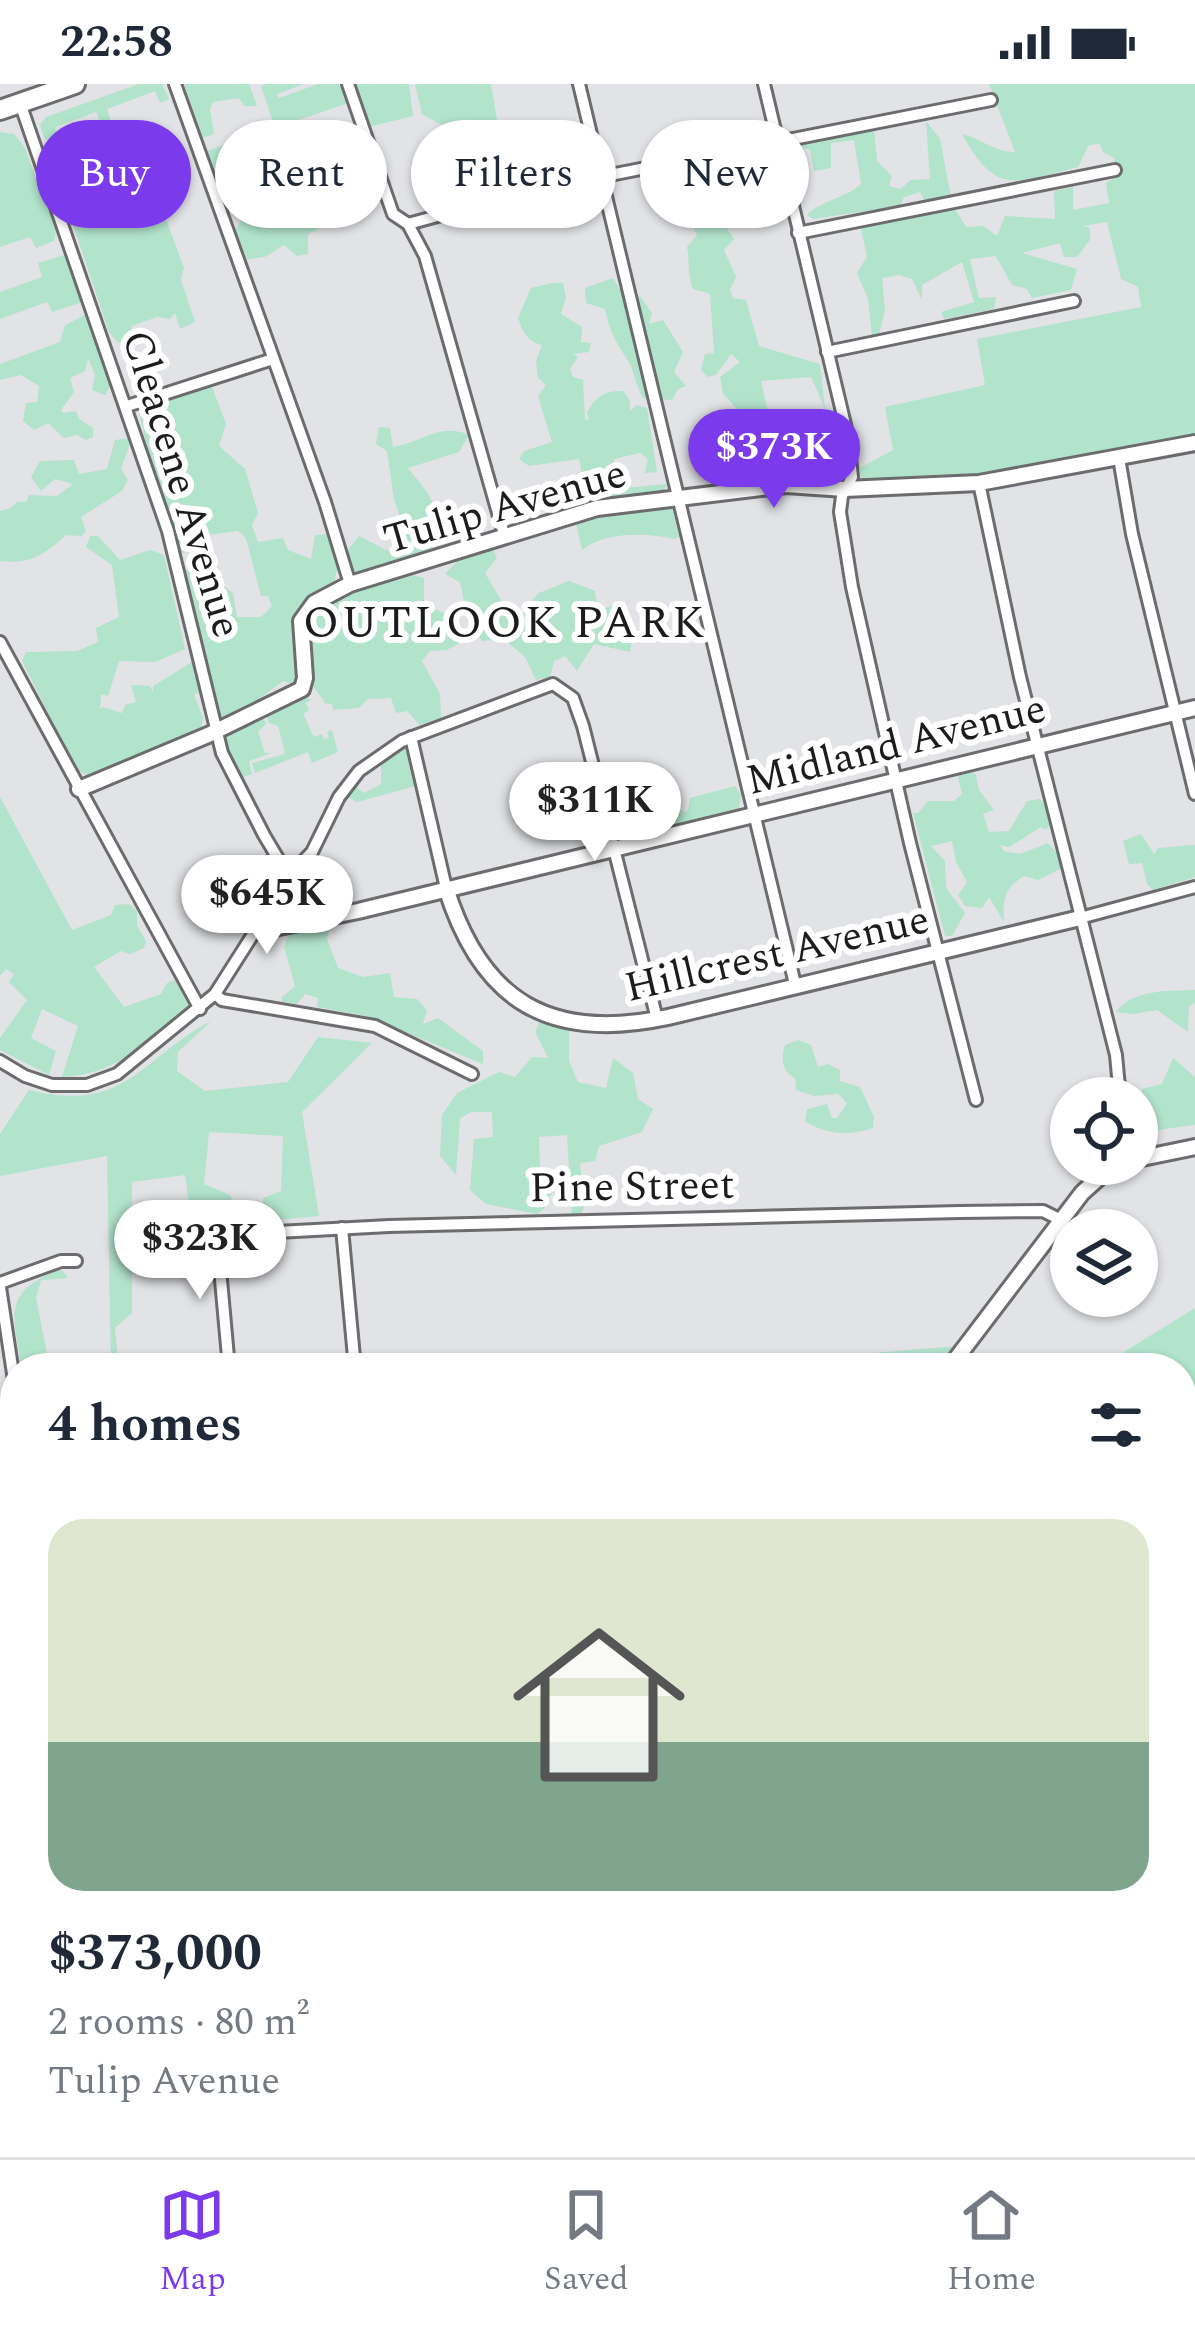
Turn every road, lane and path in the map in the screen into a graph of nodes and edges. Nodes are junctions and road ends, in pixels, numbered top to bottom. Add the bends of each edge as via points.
1 (75, 84) edge
2 (175, 84) edge
3 (348, 84) edge
4 (579, 84) edge
5 (764, 84) edge
6 (991, 100) dead end
7 (20, 103) junction
8 (0, 110) edge
9 (588, 120) edge
10 (772, 120) edge
11 (809, 135) edge
12 (1114, 170) dead end
13 (411, 223) edge
14 (408, 224) junction
15 (614, 228) edge
16 (797, 228) edge
17 (798, 233) junction
18 (1074, 301) dead end
19 (827, 352) junction
20 (273, 359) junction
21 (127, 406) junction
22 (1195, 443) edge
23 (1119, 458) junction
24 (979, 483) junction
25 (845, 489) junction
26 (677, 496) junction
27 (504, 534) junction
28 (350, 584) junction
29 (0, 643) edge
30 (1195, 708) edge
31 (1175, 713) junction
32 (216, 731) junction
33 (411, 737) junction
34 (1037, 745) junction
35 (896, 779) junction
36 (80, 789) junction
37 (1195, 794) edge
38 (754, 813) junction
39 (616, 849) junction
40 (292, 873) junction
41 (1195, 887) edge
42 (446, 888) junction
43 (1080, 918) junction
44 (264, 921) junction
45 (937, 950) junction
46 (795, 984) junction
47 (215, 994) junction
48 (200, 1009) junction
49 (657, 1019) junction
50 (0, 1061) edge
51 (472, 1075) dead end
52 (1118, 1077) edge
53 (976, 1100) dead end
54 (1195, 1148) edge
55 (1158, 1155) edge
56 (1089, 1185) edge
57 (1069, 1209) edge
58 (1050, 1215) edge
59 (342, 1228) junction
60 (1050, 1233) edge
61 (217, 1235) junction
62 (203, 1236) dead end
63 (76, 1262) dead end
64 (0, 1285) edge
65 (10, 1353) edge
66 (228, 1353) edge
67 (354, 1353) edge
68 (960, 1353) edge

1 - 7 main road
2 - 20 street
3 - 14 street via 393,214
4 - 9 street
5 - 10 street
6 - 11 street
7 - 8 main road
7 - 21 street, Cleacene Avenue
12 - 17 street
13 - 14 street
14 - 27 street via 425,256
15 - 26 street
16 - 17 street
17 - 19 street
18 - 19 street
19 - 25 street via 850,448
20 - 21 street
20 - 28 street
21 - 32 street, Cleacene Avenue via 169,531
22 - 23 street, Tulip Avenue
23 - 24 street, Tulip Avenue
23 - 31 street
24 - 25 street, Tulip Avenue
24 - 34 street
25 - 26 street, Tulip Avenue via 786,485
25 - 35 street via 844,549
26 - 27 street, Tulip Avenue
26 - 38 street
27 - 28 street, Tulip Avenue
28 - 32 street, Tulip Avenue via 303,615 304,688
29 - 36 street
30 - 31 street, Midland Avenue
31 - 34 street, Midland Avenue
31 - 37 street
32 - 36 street, Tulip Avenue
32 - 40 street, Cleacene Avenue via 264,835
33 - 39 street via 560,686 577,705
33 - 40 street via 350,780
33 - 42 street, Hillcrest Avenue
34 - 35 street, Midland Avenue
34 - 43 street
35 - 38 street, Midland Avenue
35 - 45 street
36 - 48 street
38 - 39 street, Midland Avenue
38 - 46 street
39 - 42 street, Midland Avenue
39 - 49 street
40 - 44 street
41 - 43 street, Hillcrest Avenue
42 - 44 street, Midland Avenue via 287,926
42 - 49 street, Hillcrest Avenue via 468,947 524,1003 596,1026
43 - 45 street, Hillcrest Avenue
43 - 52 street
44 - 47 street
45 - 46 street, Hillcrest Avenue
45 - 53 street
46 - 49 street, Hillcrest Avenue
47 - 48 street
47 - 51 street via 375,1026
48 - 50 street via 98,1083 52,1085
54 - 55 street
56 - 57 street
58 - 59 street, Pine Street
59 - 61 street, Pine Street
59 - 67 street
60 - 68 street
61 - 62 street, Pine Street
61 - 66 street
63 - 64 street
64 - 65 street

